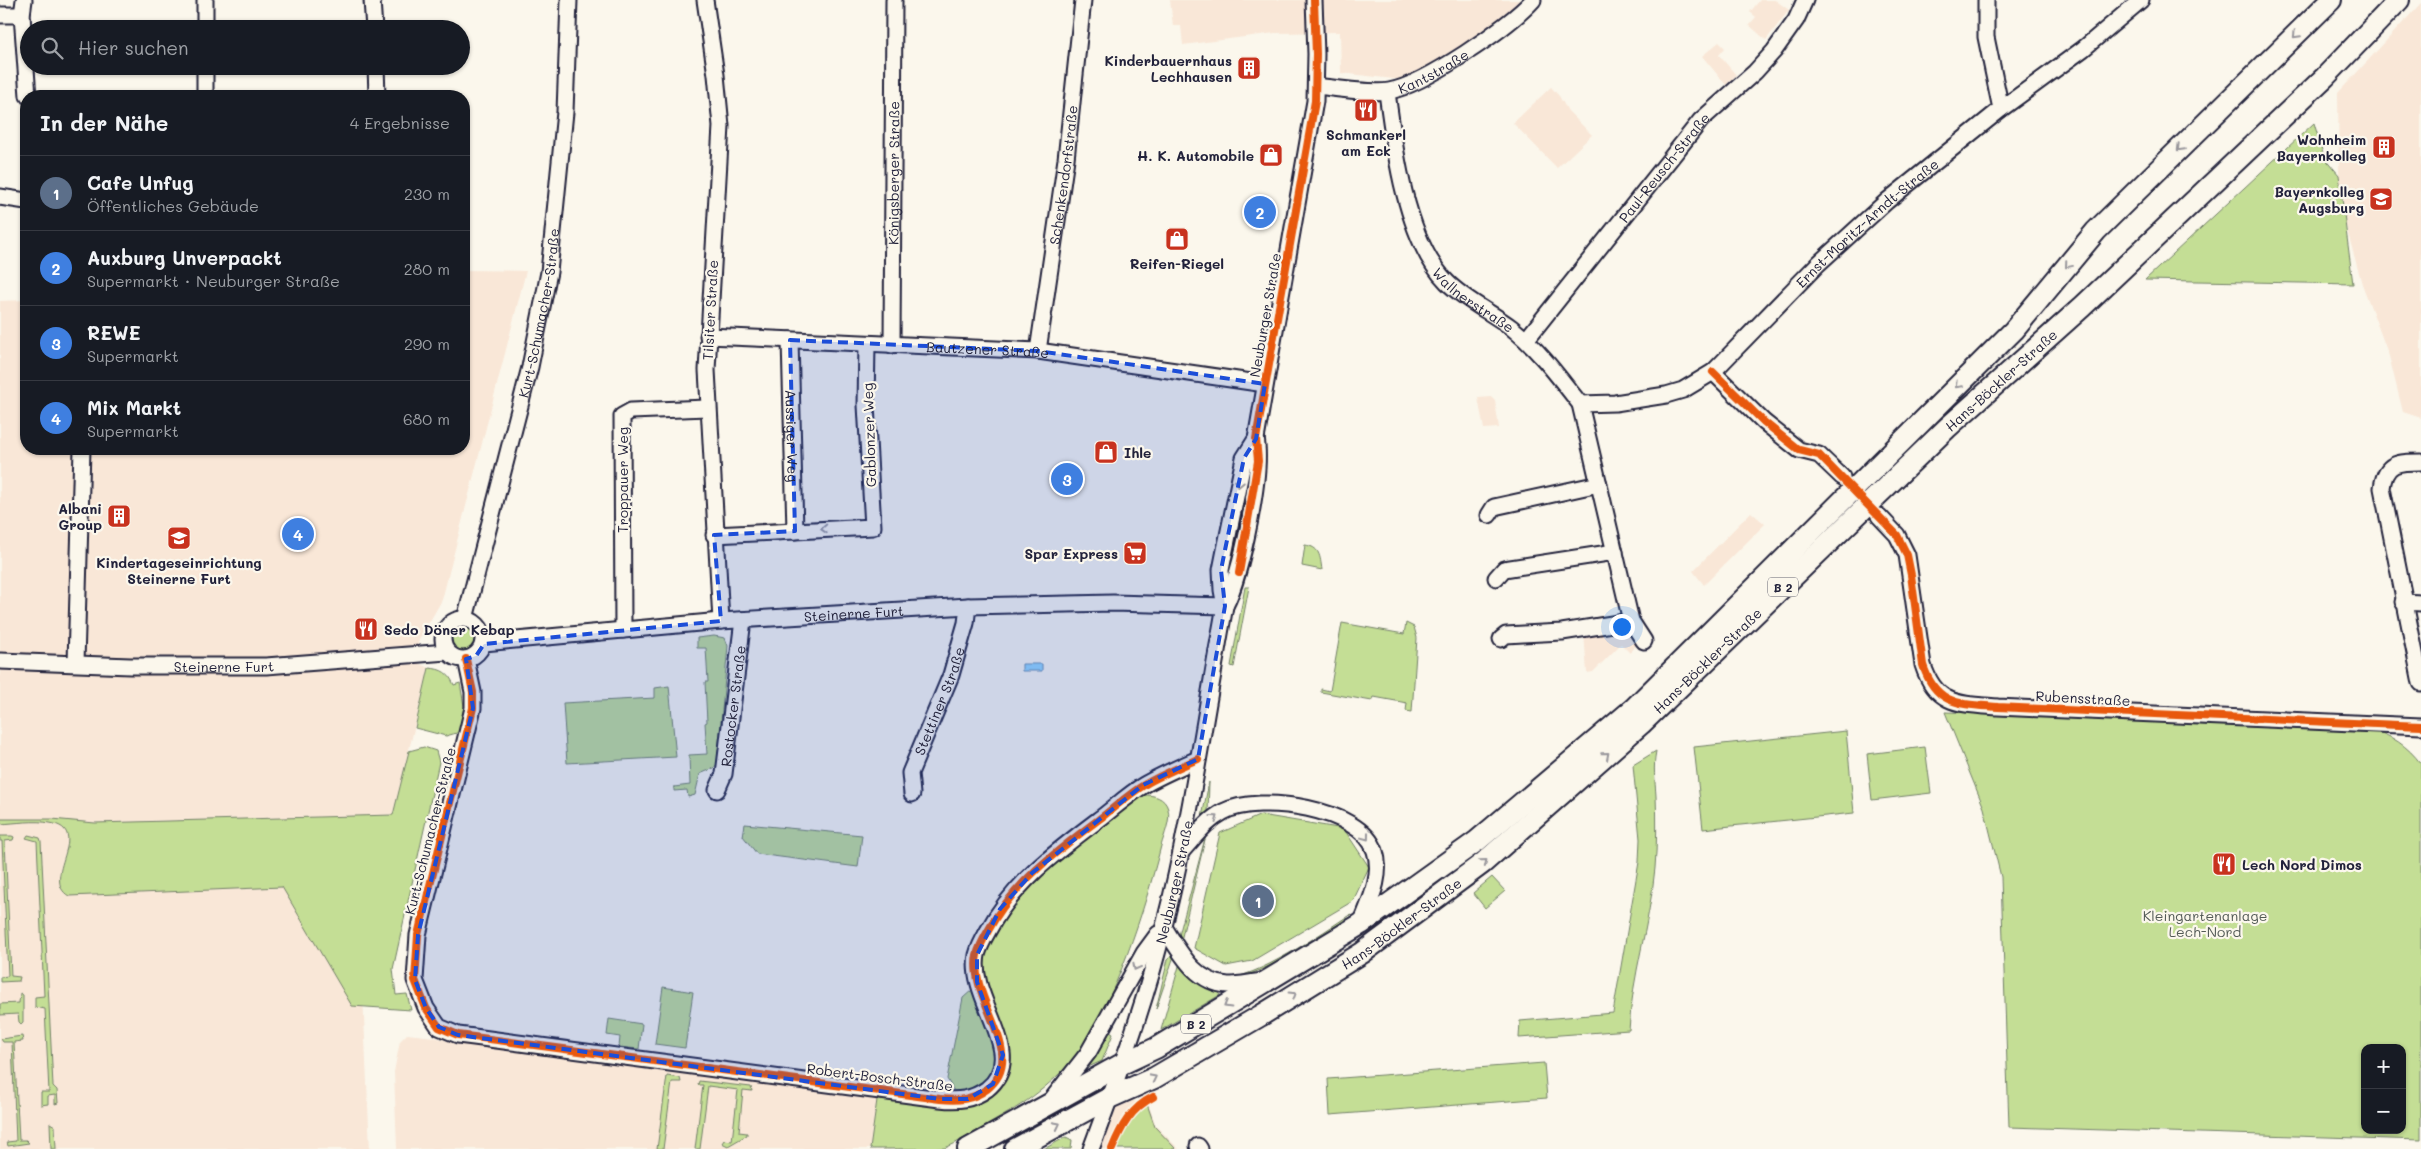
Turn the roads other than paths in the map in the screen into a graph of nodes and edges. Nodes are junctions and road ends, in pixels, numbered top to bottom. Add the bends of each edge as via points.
1 (204, 0) edge
2 (372, 0) edge
3 (568, 0) edge
4 (705, 0) edge
5 (894, 0) edge
6 (1083, 0) edge
7 (1314, 0) edge
8 (1533, 0) edge
9 (1805, 0) edge
10 (1986, 0) edge
11 (2141, 0) edge
12 (2331, 0) edge
13 (2399, 0) edge
14 (23, 7) edge
15 (0, 15) edge
16 (24, 20) edge
17 (205, 20) edge
18 (373, 20) edge
19 (27, 75) edge
20 (205, 75) edge
21 (376, 75) edge
22 (1316, 86) junction
23 (28, 90) edge
24 (205, 90) edge
25 (377, 90) edge
26 (1387, 92) junction
27 (2001, 109) junction
28 (0, 197) edge
29 (20, 200) edge
30 (708, 336) junction
31 (790, 340) junction
32 (1526, 340) junction
33 (867, 344) junction
34 (892, 345) junction
35 (1038, 350) junction
36 (1713, 372) junction
37 (1265, 384) junction
38 (1580, 404) junction
39 (707, 408) junction
40 (82, 455) edge
41 (2421, 462) edge
42 (1842, 477) dead end
43 (1599, 484) junction
44 (1489, 515) dead end
45 (1879, 516) dead end
46 (796, 531) junction
47 (714, 535) junction
48 (1615, 552) junction
49 (1496, 578) dead end
50 (2403, 602) junction
51 (2421, 603) edge
52 (968, 606) junction
53 (1225, 606) junction
54 (465, 619) junction
55 (743, 620) junction
56 (721, 621) junction
57 (1631, 621) junction
58 (623, 630) junction
59 (1501, 639) dead end
60 (1644, 641) dead end
61 (484, 643) junction
62 (447, 652) junction
63 (466, 660) junction
64 (0, 661) edge
65 (76, 663) junction
66 (2421, 683) edge
67 (2421, 726) edge
68 (1198, 758) junction
69 (717, 790) dead end
70 (912, 794) dead end
71 (1181, 852) junction
72 (1361, 924) junction
73 (1164, 927) junction
74 (1268, 980) junction
75 (426, 1008) joint
76 (1122, 1064) junction
77 (1109, 1098) junction
78 (1047, 1105) junction
79 (968, 1149) edge
80 (1015, 1149) edge
81 (1091, 1149) edge

1 - 17 street
2 - 18 street
3 - 54 street, Kurt-Schumacher-Straße via 565,112 549,272 530,367
4 - 30 street, Tilsiter Straße via 721,126
5 - 34 street, Königsberger Straße
6 - 35 street, Schenkendorfstraße via 1066,159
7 - 22 street, Neuburger Straße
8 - 26 street, Kantstraße via 1479,45 1403,87
9 - 32 street, Paul-Reusch-Straße via 1796,20 1774,51 1701,120
10 - 27 street via 1986,37
11 - 27 street, Ernst-Moritz-Arndt-Straße via 2083,49
12 -> 72 main road, Hans-Böckler-Straße / B 2 via 2096,232 2014,330 1632,709 1477,841
77 -> 13 main road, Hans-Böckler-Straße / B 2 via 1154,1078 1362,954 1483,863 1641,724 1947,428 2082,307 2325,77
14 - 15 street
14 - 16 street
19 - 23 street
20 - 24 street
21 - 25 street
22 - 26 street, Kantstraße
22 - 37 street, Neuburger Straße
26 - 32 street, Wallnerstraße via 1394,147 1409,210 1434,266 1466,298
27 - 36 street, Ernst-Moritz-Arndt-Straße via 1860,224
28 - 29 street
30 - 31 street, Bautzener Straße
30 - 39 street, Tilsiter Straße
31 - 33 street, Bautzener Straße
31 - 46 street, Aussiger Weg
32 - 38 street, Wallnerstraße
33 - 34 street, Bautzener Straße
33 -> 46 street, Gablonzer Weg via 866,405 873,527
34 - 35 street, Bautzener Straße
35 - 37 street, Bautzener Straße
36 - 38 street, Ernst-Moritz-Arndt-Straße via 1683,390 1666,395
36 - 42 street via 1764,422 1799,450 1819,455
37 - 53 street, Neuburger Straße via 1256,439 1244,458 1221,570
38 - 43 street, Wallnerstraße
39 - 47 street, Tilsiter Straße
39 - 58 street, Troppauer Weg via 631,411 622,416
40 - 65 street
41 - 50 street via 2392,466 2383,477 2382,488
43 - 44 street via 1494,507
43 - 48 street, Wallnerstraße
45 - 67 street, Rubensstraße via 1897,534 1907,555 1923,665 1928,680 1949,701 1998,707
46 - 47 street
47 - 56 street, Tilsiter Straße
48 - 49 street via 1504,569
48 - 57 street, Wallnerstraße
50 - 51 street
50 - 66 street
52 - 53 street, Steinerne Furt via 1122,603
52 - 55 street, Steinerne Furt
52 - 70 street, Stettiner Straße via 954,666 910,773
53 - 68 street, Neuburger Straße
54 - 61 street via 480,628
54 - 62 street via 446,628 443,641
55 - 56 street, Steinerne Furt
55 - 69 street, Rostocker Straße via 724,774
56 - 58 street, Steinerne Furt
57 - 59 street
57 - 60 street, Wallnerstraße
58 - 61 street, Steinerne Furt
61 - 63 street via 476,656
62 - 63 street, Steinerne Furt
62 - 65 street, Steinerne Furt via 266,666
63 - 75 street, Kurt-Schumacher-Straße via 473,708 418,934 415,980
64 - 65 street, Steinerne Furt
68 - 71 street, Neuburger Straße
68 - 75 street, Robert-Bosch-Straße via 1136,791 1032,873 1000,909 977,955 977,982 1000,1035 1003,1055 993,1084 968,1099 940,1099 458,1035 439,1027
71 -> 72 street via 1212,818 1241,806 1296,807 1340,818 1360,830 1374,849 1377,861 1376,884
71 - 73 street, Neuburger Straße
72 - 74 main road, Hans-Böckler-Straße / B 2
73 - 74 street via 1186,962 1211,981 1230,985
73 - 76 street, Neuburger Straße
73 -> 78 street via 1144,953 1088,1053
74 -> 76 main road, Hans-Böckler-Straße / B 2 via 1156,1048
76 - 77 street, Neuburger Straße
76 - 78 main road, B 2
80 -> 77 main road, B 2
77 - 81 street, Neuburger Straße
78 - 79 main road, B 2

